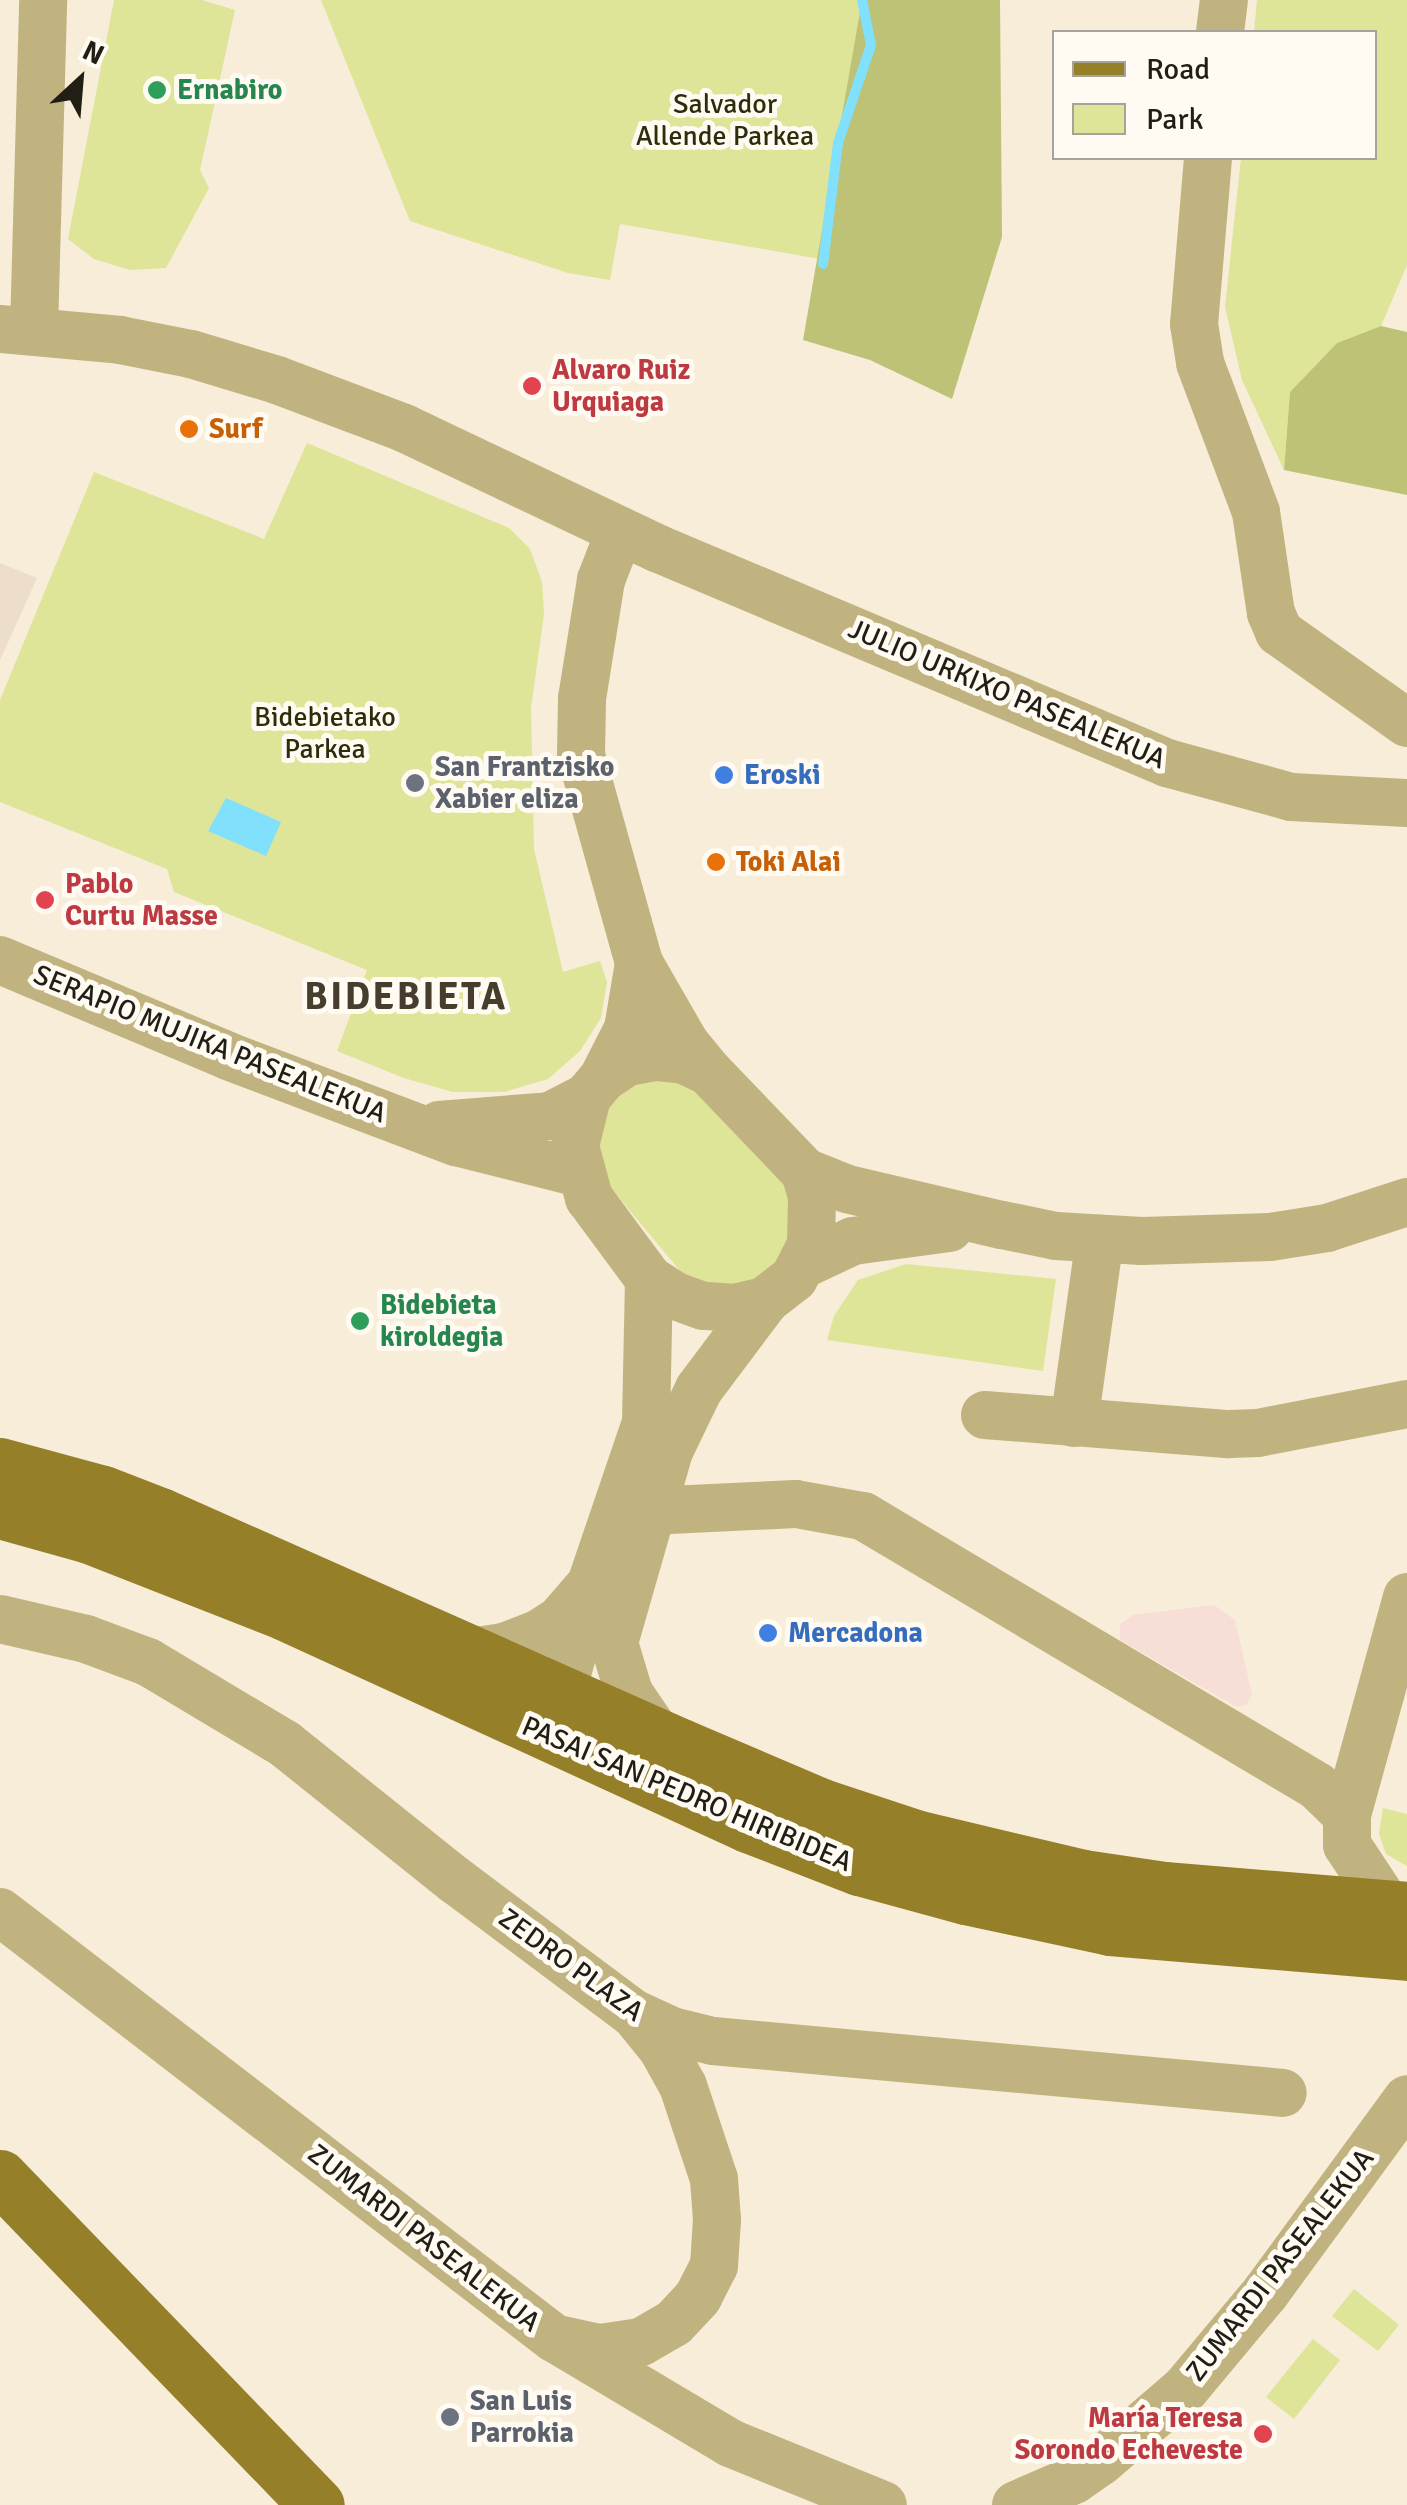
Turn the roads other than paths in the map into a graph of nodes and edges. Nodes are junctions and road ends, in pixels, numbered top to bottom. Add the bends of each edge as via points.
1 (43, 0) edge
2 (1224, 0) edge
3 (1220, 30) edge
4 (1208, 160) edge
5 (17, 330) edge
6 (620, 531) junction
7 (1407, 723) edge
8 (1407, 803) edge
9 (0, 960) edge
10 (639, 964) junction
11 (708, 1071) junction
12 (595, 1088) junction
13 (420, 1126) junction
14 (805, 1172) junction
15 (580, 1173) junction
16 (1407, 1202) edge
17 (1002, 1226) junction
18 (1100, 1239) junction
19 (804, 1264) junction
20 (650, 1279) junction
21 (765, 1301) junction
22 (1407, 1404) edge
23 (984, 1415) dead end
24 (1074, 1423) junction
25 (0, 1465) edge
26 (0, 1511) edge
27 (648, 1512) junction
28 (591, 1584) junction
29 (1407, 1597) edge
30 (0, 1619) edge
31 (614, 1643) junction
32 (471, 1652) junction
33 (564, 1694) junction
34 (499, 1714) junction
35 (659, 1737) junction
36 (592, 1755) junction
37 (1347, 1815) junction
38 (0, 1912) edge
39 (1401, 1923) edge
40 (632, 2012) junction
41 (714, 2041) junction
42 (683, 2086) junction
43 (1282, 2093) dead end
44 (1407, 2100) edge
45 (0, 2177) edge
46 (0, 2218) edge
47 (554, 2338) junction
48 (1100, 2462) junction
49 (278, 2505) edge
50 (317, 2505) edge
51 (883, 2505) edge
52 (1016, 2505) edge
53 (1054, 2505) edge

1 - 5 street
2 - 3 street
4 - 7 street via 1194,324 1200,362 1256,512 1270,613 1279,632
5 - 6 street via 191,354 277,380 404,428
6 - 8 street, JULIO URKIXO PASEALEKUA via 1167,763 1292,797
6 - 10 street via 600,580 582,698 581,755
9 - 13 street, SERAPIO MUJIKA PASEALEKUA
10 - 11 street
10 - 12 street via 628,1029
11 - 12 street via 656,1057 628,1062
11 - 14 street
12 - 13 street, SERAPIO MUJIKA PASEALEKUA via 550,1116
12 - 15 street via 576,1146
13 - 15 street, SERAPIO MUJIKA PASEALEKUA via 487,1153
14 - 17 street
14 - 19 street via 814,1224
15 - 20 street via 589,1198
16 - 18 street via 1327,1228 1270,1237 1185,1244
17 - 18 street
17 - 19 street via 885,1233
18 - 24 street
19 - 21 street
20 - 21 street via 703,1306
20 - 28 street via 646,1422
21 - 27 street via 699,1389
22 - 24 street via 1258,1432
23 - 24 street
25 - 32 main road, PASAI SAN PEDRO HIRIBIDEA via 160,1515
26 - 34 main road, PASAI SAN PEDRO HIRIBIDEA via 212,1583
27 - 31 street
27 - 37 street via 796,1504 863,1516 1316,1786
28 - 32 street via 540,1633
28 - 33 street
29 - 37 street
30 - 40 street, ZEDRO PLAZA via 148,1662 285,1744
31 - 33 street via 597,1674
31 - 35 street via 629,1694
32 - 33 main road, PASAI SAN PEDRO HIRIBIDEA
33 - 34 street
33 - 35 main road, PASAI SAN PEDRO HIRIBIDEA
33 - 36 street via 573,1732
34 - 36 main road, PASAI SAN PEDRO HIRIBIDEA
35 - 39 main road, PASAI SAN PEDRO HIRIBIDEA via 822,1806 1002,1860
36 - 39 main road, PASAI SAN PEDRO HIRIBIDEA via 859,1868 1110,1928
37 - 39 street via 1347,1845
38 - 47 street, ZUMARDI PASEALEKUA
40 - 41 street, ZEDRO PLAZA
40 - 42 street
41 - 42 street via 690,2058
41 - 43 street, ZEDRO PLAZA
42 - 47 street via 714,2179 714,2266 674,2323 641,2342 600,2348
44 - 48 street, ZUMARDI PASEALEKUA via 1266,2292 1185,2389
45 - 50 main road
46 - 49 main road
47 - 51 street, ZUMARDI PASEALEKUA via 730,2443
48 - 52 street, ZUMARDI PASEALEKUA
48 - 53 street, ZUMARDI PASEALEKUA

